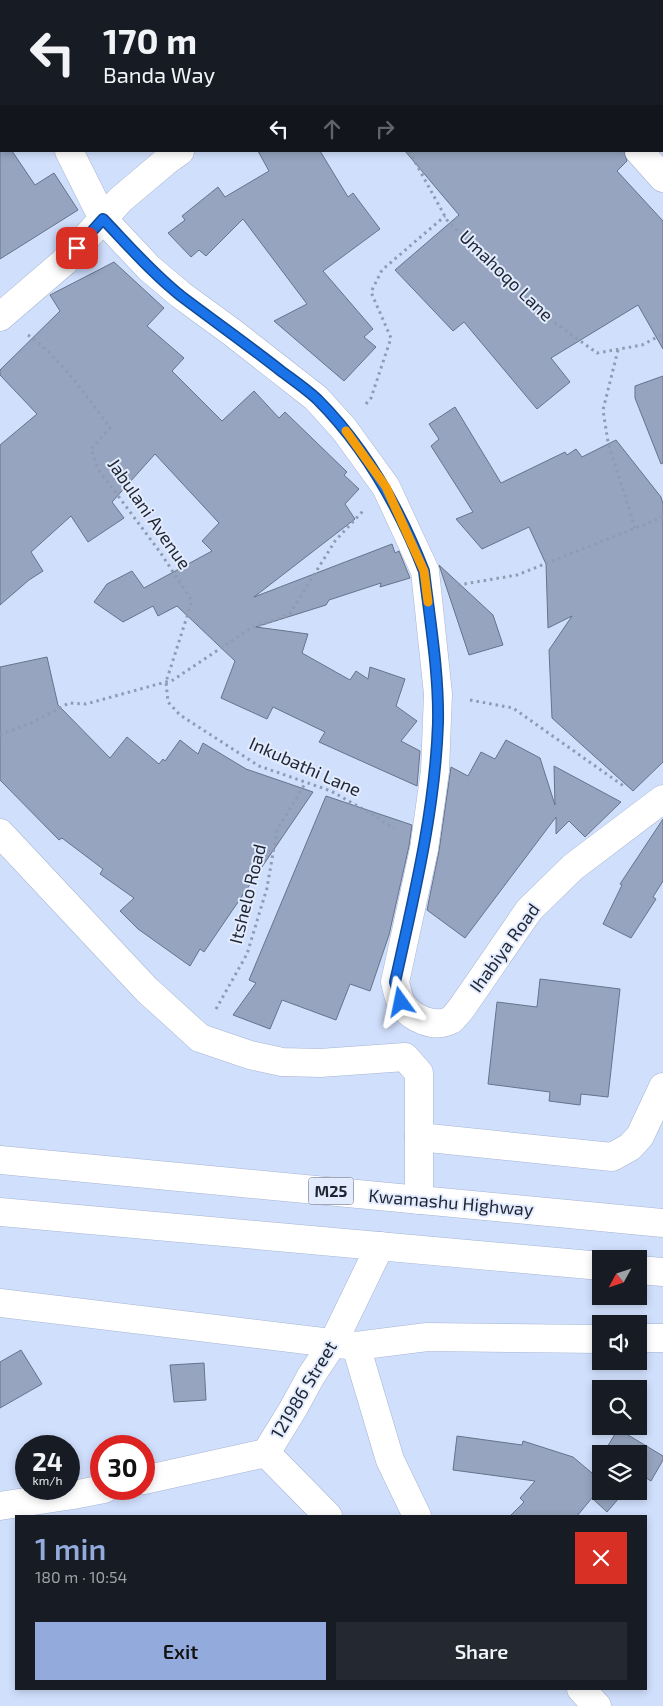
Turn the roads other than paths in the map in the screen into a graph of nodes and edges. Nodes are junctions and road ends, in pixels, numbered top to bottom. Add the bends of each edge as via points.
1 (70, 152) edge
2 (179, 152) edge
3 (640, 152) edge
4 (663, 178) edge
5 (103, 219) junction
6 (1, 317) edge
7 (658, 803) edge
8 (5, 850) edge
9 (663, 1087) edge
10 (419, 1137) junction
11 (0, 1160) edge
12 (419, 1200) junction
13 (0, 1212) edge
14 (663, 1223) edge
15 (380, 1246) junction
16 (592, 1265) edge
17 (648, 1271) edge
18 (663, 1272) edge
19 (0, 1303) edge
20 (592, 1338) edge
21 (647, 1338) edge
22 (663, 1338) edge
23 (345, 1345) junction
24 (266, 1453) junction
25 (155, 1478) edge
26 (90, 1492) edge
27 (0, 1506) edge
28 (327, 1515) edge
29 (416, 1515) edge
30 (581, 1690) edge
31 (597, 1706) edge

1 - 5 street
2 - 5 street via 120,200
3 - 4 street
5 - 6 street via 64,262
5 - 7 street, Ihabiya Road via 174,290 316,398 344,429 386,487 421,562 438,694 435,772 424,849 395,982 401,1002 409,1013 424,1021 440,1023 451,1020 529,910 573,867
8 - 10 street via 200,1038 282,1062 320,1063 405,1057 419,1073
9 - 10 street via 640,1136 630,1147 612,1157
10 - 12 street
11 - 12 street, Kwamashu Highway / M25
12 - 14 street, Kwamashu Highway / M25
13 - 15 street
15 - 16 street
15 - 23 street, 121986 Street
17 - 18 street
19 - 23 street
20 - 23 street via 427,1337
21 - 22 street
23 - 24 street, 121986 Street via 311,1376
23 - 29 street via 390,1460
24 - 25 street
24 - 28 street, 121986 Street
26 - 27 street
30 - 31 street

